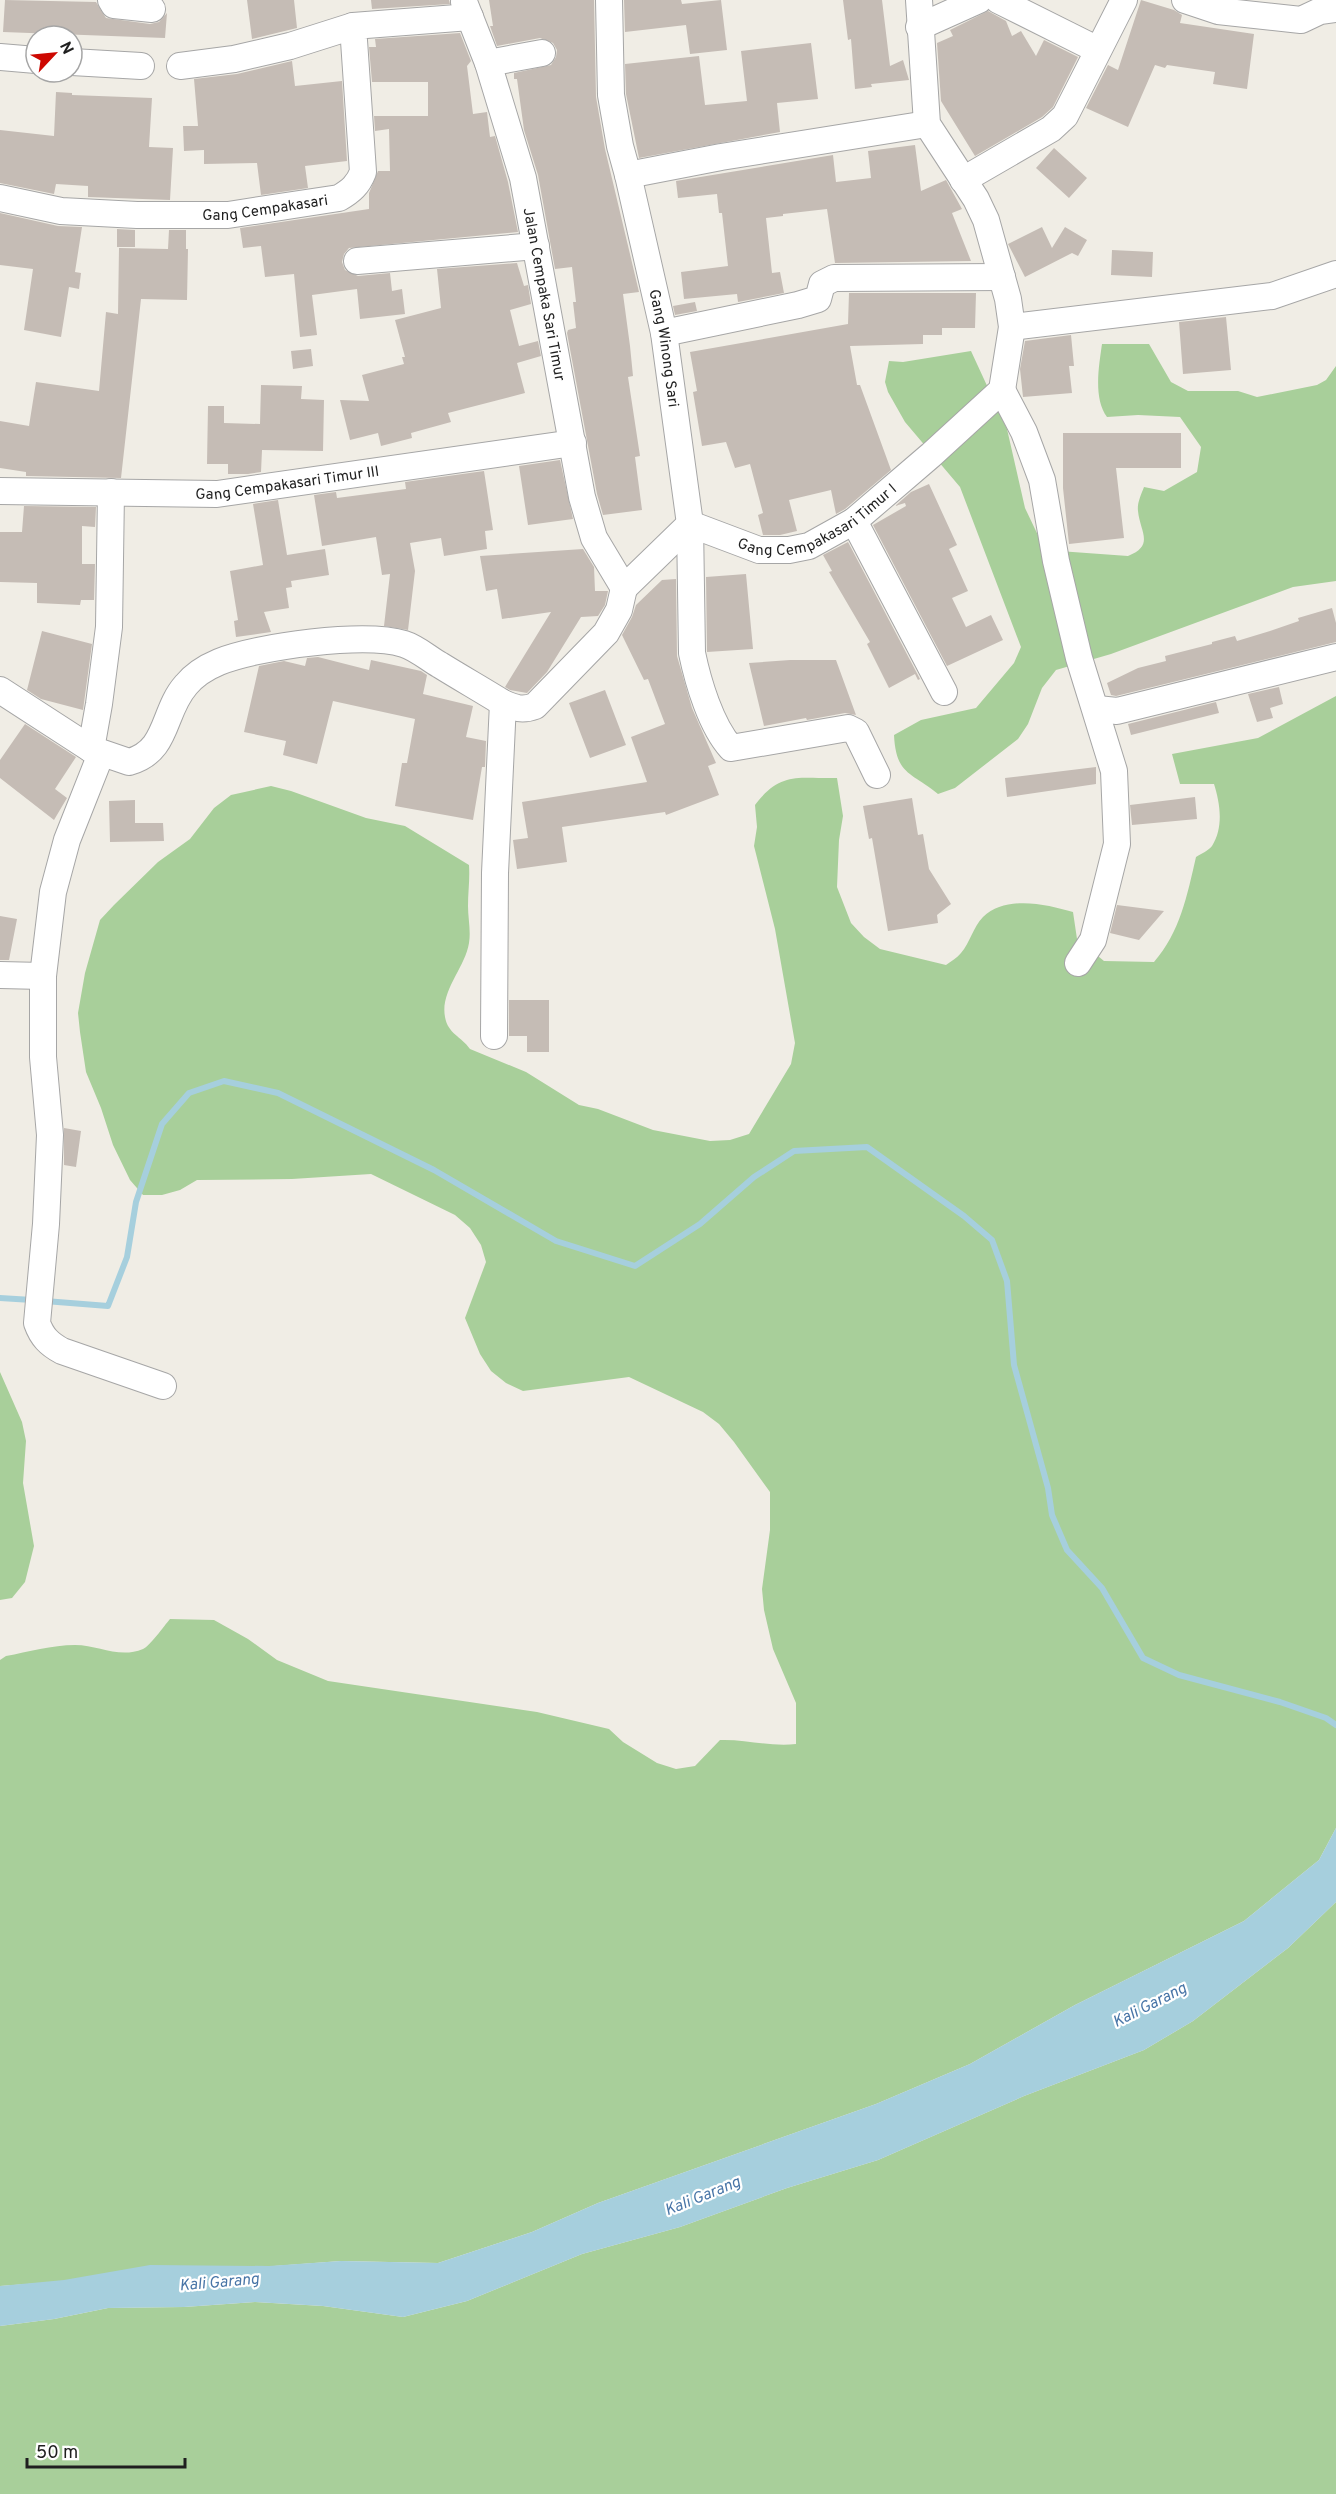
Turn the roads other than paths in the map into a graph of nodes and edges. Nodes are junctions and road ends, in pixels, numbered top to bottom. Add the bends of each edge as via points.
1 (111, 0) edge
2 (609, 0) edge
3 (919, 0) edge
4 (979, 0) edge
5 (998, 0) edge
6 (1124, 0) edge
7 (1185, 0) edge
8 (466, 8) edge
9 (152, 9) dead end
10 (1336, 9) edge
11 (353, 26) junction
12 (920, 27) junction
13 (1098, 50) junction
14 (542, 53) dead end
15 (0, 57) edge
16 (24, 59) edge
17 (84, 63) edge
18 (488, 63) junction
19 (141, 66) dead end
20 (180, 66) dead end
21 (927, 124) junction
22 (628, 175) junction
23 (963, 180) junction
24 (0, 198) edge
25 (536, 246) junction
26 (357, 261) dead end
27 (1336, 274) edge
28 (1002, 277) junction
29 (1012, 327) junction
30 (664, 333) junction
31 (1002, 390) junction
32 (573, 443) junction
33 (0, 491) edge
34 (111, 492) junction
35 (855, 521) junction
36 (690, 524) junction
37 (624, 588) junction
38 (1336, 657) edge
39 (0, 690) edge
40 (944, 692) dead end
41 (503, 703) junction
42 (1097, 709) junction
43 (96, 751) junction
44 (877, 775) dead end
45 (1078, 963) dead end
46 (0, 975) edge
47 (43, 976) junction
48 (494, 1036) dead end
49 (163, 1386) dead end

1 - 9 street via 114,5
2 - 22 street, Gang Winong Sari via 611,95
3 - 12 street
4 - 12 street
5 - 13 street
6 - 13 street
7 - 10 street via 1218,10 1301,20
8 - 11 street
8 - 18 street, Jalan Cempaka Sari Timur
11 - 20 street via 234,59
11 - 24 street, Gang Cempakasari via 363,172 351,191 339,198 228,215 61,211
12 - 21 street
13 - 23 street via 1065,116 1051,129
14 - 18 street
15 - 16 street
17 - 19 street
18 - 25 street, Jalan Cempaka Sari Timur via 523,178
21 - 22 street
21 - 23 street
22 - 30 street, Gang Winong Sari
23 - 28 street via 986,220
25 - 26 street
25 - 32 street, Jalan Cempaka Sari Timur
27 - 29 street via 1272,296
28 - 29 street
28 - 30 street via 834,278 822,284 817,300
29 - 31 street
30 - 36 street, Gang Winong Sari
31 - 35 street, Gang Cempakasari Timur I
31 - 42 street via 1024,432 1042,480 1079,658
32 - 34 street, Gang Cempakasari Timur III via 217,494
32 - 37 street, Jalan Cempaka Sari Timur via 594,538
33 - 34 street, Gang Cempakasari Timur III
34 - 43 street via 109,627
35 - 36 street, Gang Cempakasari Timur I via 809,546 789,550 759,550
35 - 40 street
36 - 37 street
36 - 44 street, Gang Winong Sari via 692,653 721,737 731,748 848,728 856,732
37 - 41 street via 619,610 606,633 535,706 518,710
38 - 42 street via 1117,711
39 - 43 street
41 - 43 street via 407,645 386,639 311,642 242,655 206,668 177,695 157,744 149,753 129,762
41 - 48 street via 495,873
42 - 45 street via 1114,771 1117,844 1093,940
43 - 47 street via 53,892
46 - 47 street
47 - 49 street via 50,1136 37,1323 41,1334 62,1351

